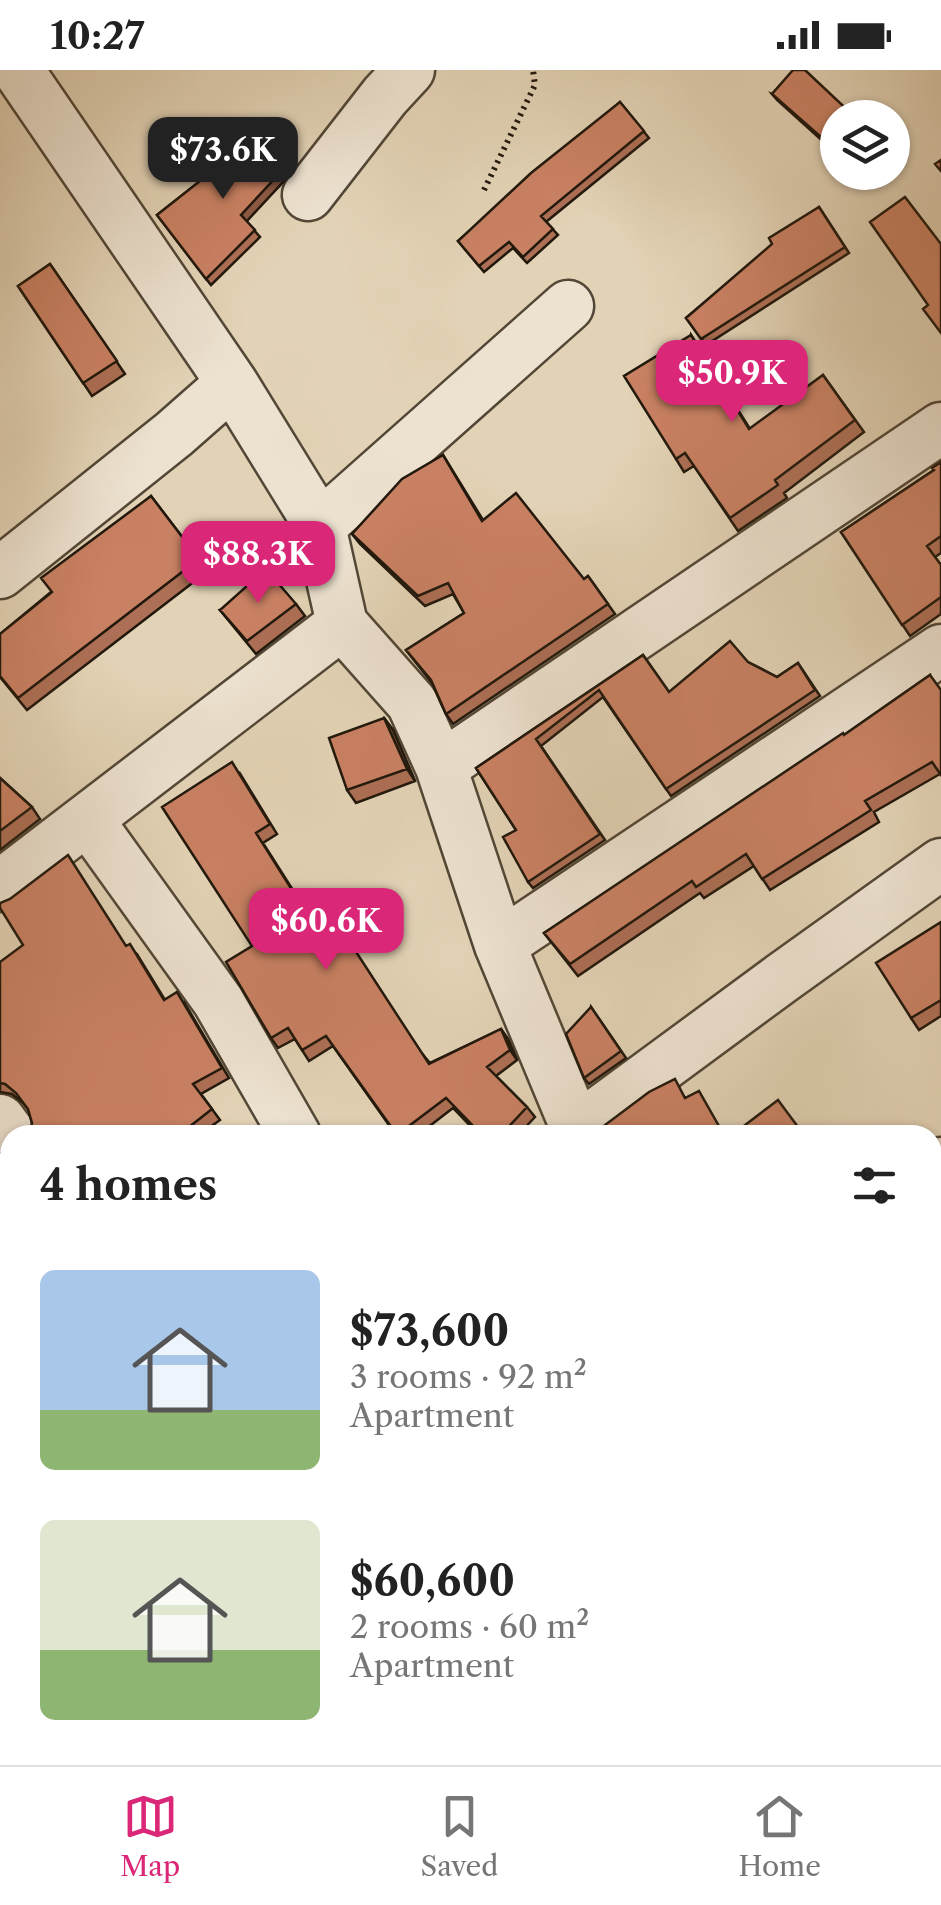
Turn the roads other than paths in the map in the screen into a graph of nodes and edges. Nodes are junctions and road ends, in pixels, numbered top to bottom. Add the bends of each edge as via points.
1 (18, 70) edge
2 (409, 70) edge
3 (308, 194) dead end
4 (568, 306) dead end
5 (232, 383) junction
6 (941, 428) edge
7 (320, 526) junction
8 (0, 573) edge
9 (342, 624) junction
10 (941, 650) edge
11 (441, 767) junction
12 (88, 820) junction
13 (941, 864) edge
14 (0, 886) edge
15 (500, 945) junction
16 (289, 1125) edge
17 (575, 1125) edge
18 (587, 1125) edge

1 - 5 street
2 - 3 street
4 - 7 street
5 - 7 street
5 - 8 street
6 - 11 street
7 - 9 street
9 - 11 street via 412,703
9 - 12 street
10 - 15 street
11 - 15 street
12 - 14 street
12 - 16 street via 218,1000
13 - 18 street
15 - 17 street

